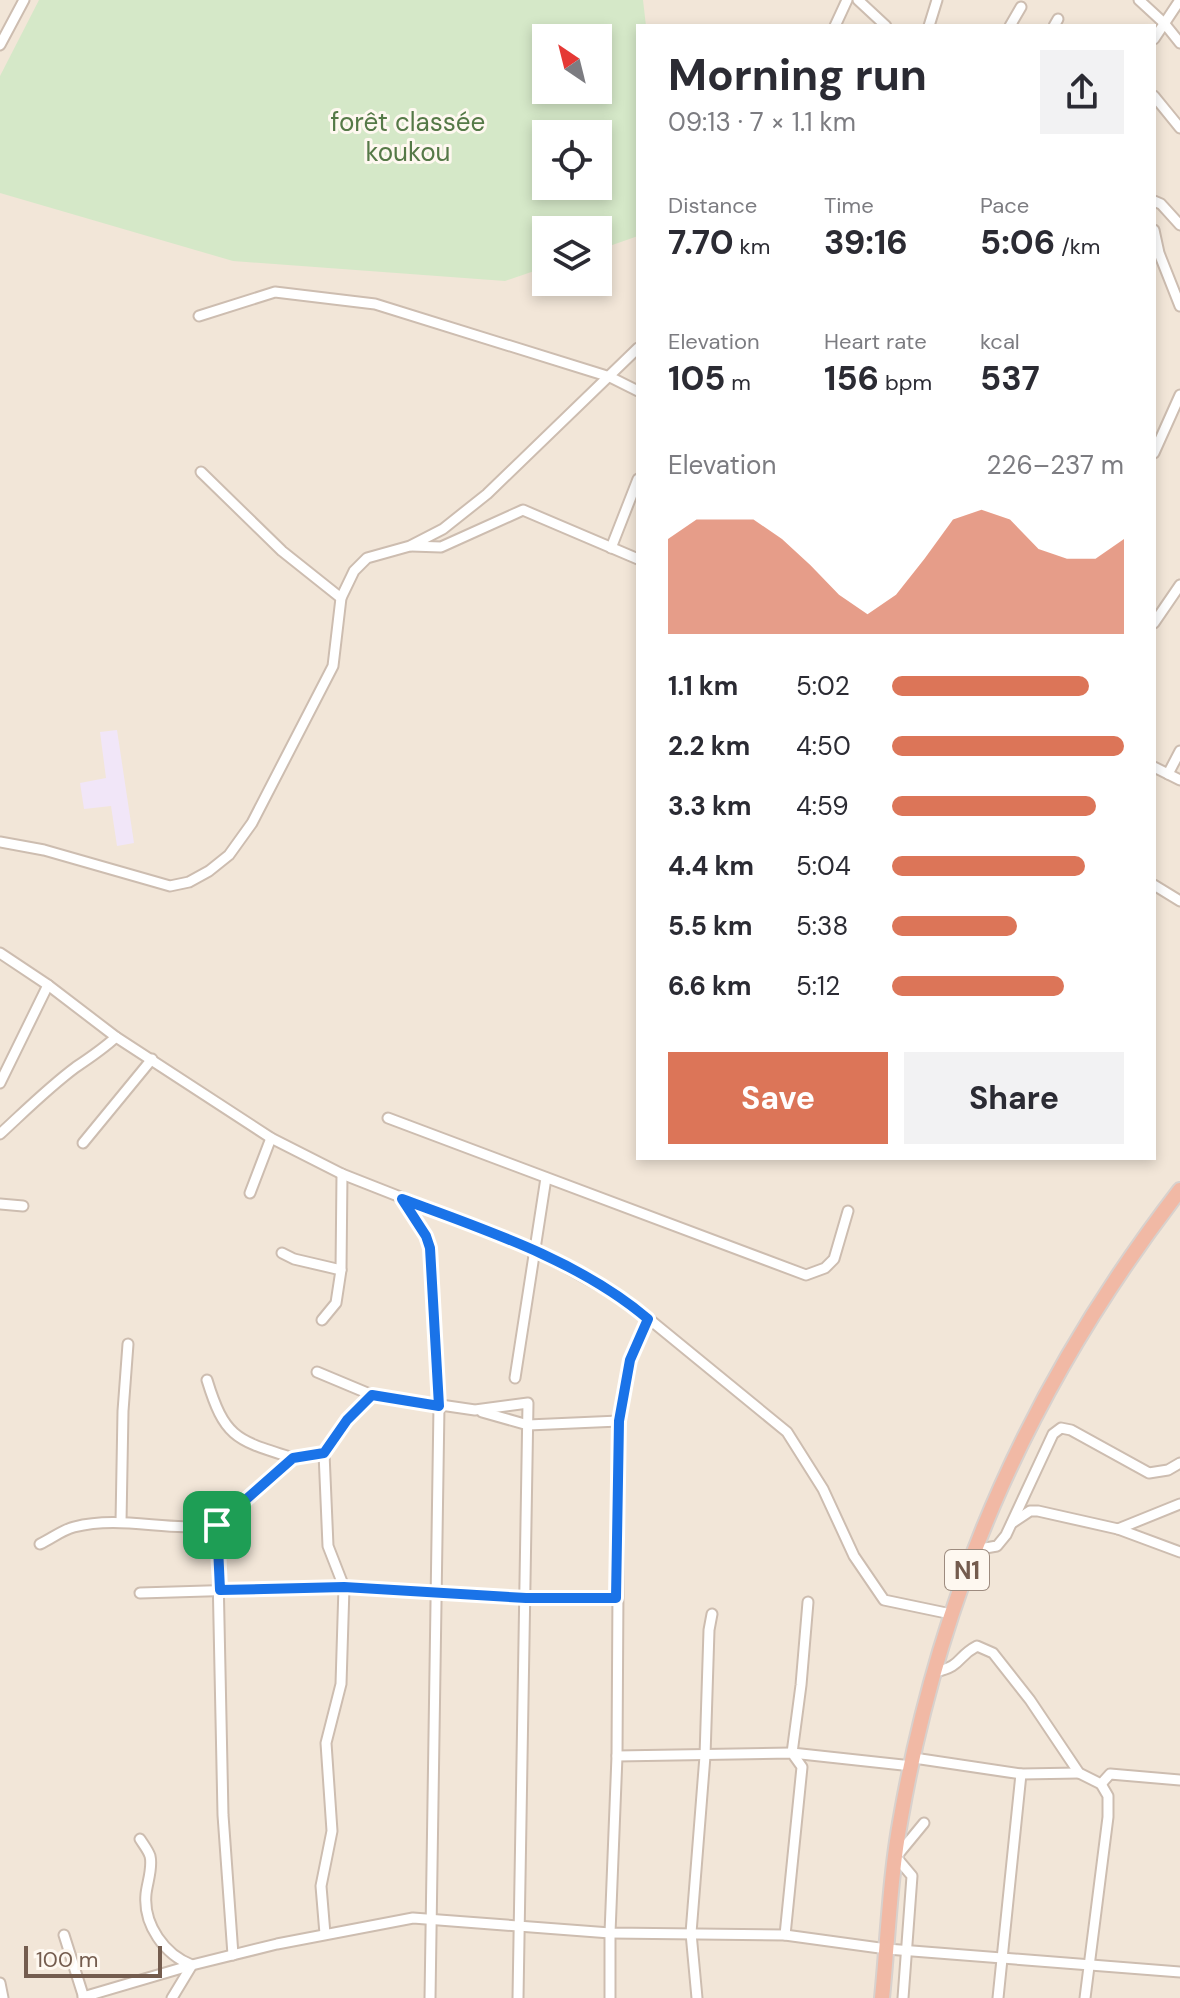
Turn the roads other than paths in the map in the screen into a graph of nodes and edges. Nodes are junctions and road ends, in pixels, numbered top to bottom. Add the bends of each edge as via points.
1 (24, 0) edge
2 (847, 0) edge
3 (858, 0) edge
4 (937, 0) edge
5 (1139, 0) edge
6 (1180, 0) edge
7 (1021, 7) dead end
8 (1164, 23) junction
9 (836, 24) edge
10 (884, 24) edge
11 (930, 24) edge
12 (1011, 24) edge
13 (1156, 36) edge
14 (1180, 43) edge
15 (0, 45) edge
16 (1156, 98) edge
17 (1180, 128) edge
18 (1156, 202) edge
19 (1180, 225) edge
20 (1156, 239) edge
21 (1180, 306) edge
22 (199, 316) dead end
23 (636, 350) edge
24 (610, 377) junction
25 (636, 390) edge
26 (1179, 404) edge
27 (1156, 449) edge
28 (201, 472) dead end
29 (636, 484) edge
30 (410, 546) junction
31 (611, 548) junction
32 (636, 558) edge
33 (1180, 585) edge
34 (341, 598) junction
35 (1156, 620) edge
36 (1180, 751) edge
37 (1156, 768) edge
38 (1168, 774) junction
39 (1180, 780) edge
40 (0, 842) edge
41 (1156, 886) edge
42 (1180, 901) edge
43 (0, 953) edge
44 (48, 985) junction
45 (116, 1037) junction
46 (152, 1059) junction
47 (0, 1083) edge
48 (388, 1118) dead end
49 (0, 1134) edge
50 (271, 1138) junction
51 (83, 1143) dead end
52 (342, 1174) junction
53 (546, 1178) junction
54 (1180, 1190) edge
55 (250, 1193) dead end
56 (402, 1199) junction
57 (0, 1204) edge
58 (23, 1206) dead end
59 (848, 1211) dead end
60 (535, 1250) junction
61 (282, 1253) dead end
62 (341, 1270) junction
63 (648, 1319) junction
64 (322, 1320) dead end
65 (128, 1344) dead end
66 (317, 1372) dead end
67 (515, 1378) dead end
68 (207, 1380) dead end
69 (372, 1395) junction
70 (439, 1406) junction
71 (475, 1410) junction
72 (619, 1421) junction
73 (528, 1425) junction
74 (324, 1453) junction
75 (293, 1458) junction
76 (1180, 1463) edge
77 (1021, 1503) junction
78 (1180, 1504) edge
79 (1030, 1511) junction
80 (121, 1522) junction
81 (1012, 1523) junction
82 (217, 1525) junction
83 (1118, 1529) junction
84 (40, 1544) dead end
85 (974, 1550) junction
86 (1180, 1552) edge
87 (344, 1587) junction
88 (220, 1590) junction
89 (436, 1591) junction
90 (140, 1593) dead end
91 (526, 1598) junction
92 (616, 1598) junction
93 (808, 1602) dead end
94 (712, 1614) dead end
95 (951, 1614) junction
96 (935, 1672) junction
97 (792, 1753) junction
98 (617, 1756) junction
99 (705, 1756) junction
100 (913, 1762) junction
101 (1079, 1773) junction
102 (1021, 1774) junction
103 (1110, 1774) junction
104 (1180, 1780) edge
105 (1101, 1784) junction
106 (1108, 1796) junction
107 (924, 1823) dead end
108 (140, 1839) dead end
109 (896, 1857) junction
110 (430, 1918) junction
111 (518, 1927) junction
112 (610, 1933) junction
113 (691, 1933) junction
114 (325, 1934) junction
115 (64, 1935) dead end
116 (785, 1935) junction
117 (887, 1949) junction
118 (908, 1950) junction
119 (233, 1955) junction
120 (1001, 1958) junction
121 (192, 1965) junction
122 (1087, 1965) junction
123 (1180, 1972) edge
124 (0, 1983) edge
125 (83, 1997) edge
126 (3, 1998) edge
127 (172, 1998) edge
128 (430, 1998) edge
129 (518, 1998) edge
130 (610, 1998) edge
131 (697, 1998) edge
132 (882, 1998) edge
133 (903, 1998) edge
134 (998, 1998) edge
135 (1085, 1998) edge

1 - 15 street
2 - 9 street
3 - 10 street
4 - 11 street
5 - 8 street
6 - 8 street
7 - 12 street
8 - 13 street
8 - 14 street
16 - 17 street
18 - 19 street
20 - 21 street
22 - 24 street via 275,292 375,304
23 - 24 street
24 - 25 street
24 - 30 street via 487,494 443,529
26 - 27 street
28 - 34 street via 282,551
29 - 31 street
30 - 31 street via 441,547 523,510
30 - 34 street via 367,558
31 - 32 street
33 - 35 street
34 - 40 street via 333,666 252,823 229,855 209,871 170,886
36 - 38 street
37 - 38 street
38 - 39 street
41 - 42 street
43 - 44 street
44 - 45 street
44 - 47 street
45 - 46 street
45 - 49 street
46 - 50 street
46 - 51 street
48 - 53 street
50 - 52 street
50 - 55 street
52 - 56 street
52 - 62 street
53 - 59 street via 806,1275 834,1259
53 - 60 street
54 - 85 highway, N1 via 1141,1240 1043,1397
56 - 60 street
56 - 70 street via 430,1248
57 - 58 street
60 - 63 street via 627,1301
60 - 67 street
61 - 62 street
62 - 64 street via 336,1303
63 - 72 street via 630,1360
63 - 95 street via 787,1432 884,1600
65 - 80 street
66 - 69 street
68 - 75 street via 225,1427 242,1441
69 - 70 street
69 - 74 street
70 - 71 street
70 - 89 street
71 - 73 street
71 - 73 street via 528,1403
72 - 73 street
72 - 92 street
73 - 91 street
74 - 75 street
74 - 87 street via 328,1546
75 - 82 street
76 - 77 street via 1149,1473 1061,1428 1053,1434
77 - 79 street
77 - 81 street
78 - 83 street
79 - 81 street
79 - 83 street
80 - 82 street via 188,1529
80 - 84 street via 72,1528
81 - 85 street via 997,1546
82 - 88 street
83 - 86 street
85 - 95 highway, N1
87 - 88 street
87 - 89 street
87 - 114 street via 341,1684 326,1743 332,1831 321,1886
88 - 90 street
88 - 119 street via 223,1815
89 - 91 street
89 - 110 street
91 - 92 street
91 - 111 street
92 - 98 street
93 - 97 street
94 - 99 street
95 - 96 highway, N1
96 - 100 highway, N1
96 - 101 street via 954,1668 977,1646 993,1653
97 - 99 street
97 - 100 street
97 - 116 street via 802,1767
98 - 99 street
98 - 112 street
99 - 113 street
100 - 102 street
100 - 109 highway, N1
101 - 102 street
101 - 105 street
102 - 120 street
103 - 104 street
103 - 105 street
103 - 106 street
105 - 106 street
106 - 122 street
107 - 109 street
108 - 121 street via 151,1858 145,1898 149,1919 159,1940 177,1959
109 - 117 highway, N1
109 - 118 street via 912,1876
110 - 111 street
110 - 114 street
110 - 128 street
111 - 112 street
111 - 129 street
112 - 113 street
112 - 130 street
113 - 116 street
113 - 131 street
114 - 119 street
115 - 125 street
116 - 117 street
117 - 118 street
117 - 132 highway, N1
118 - 120 street
118 - 133 street
119 - 121 street
120 - 122 street
120 - 134 street
121 - 125 street
121 - 127 street
122 - 123 street
122 - 135 street
124 - 126 street

